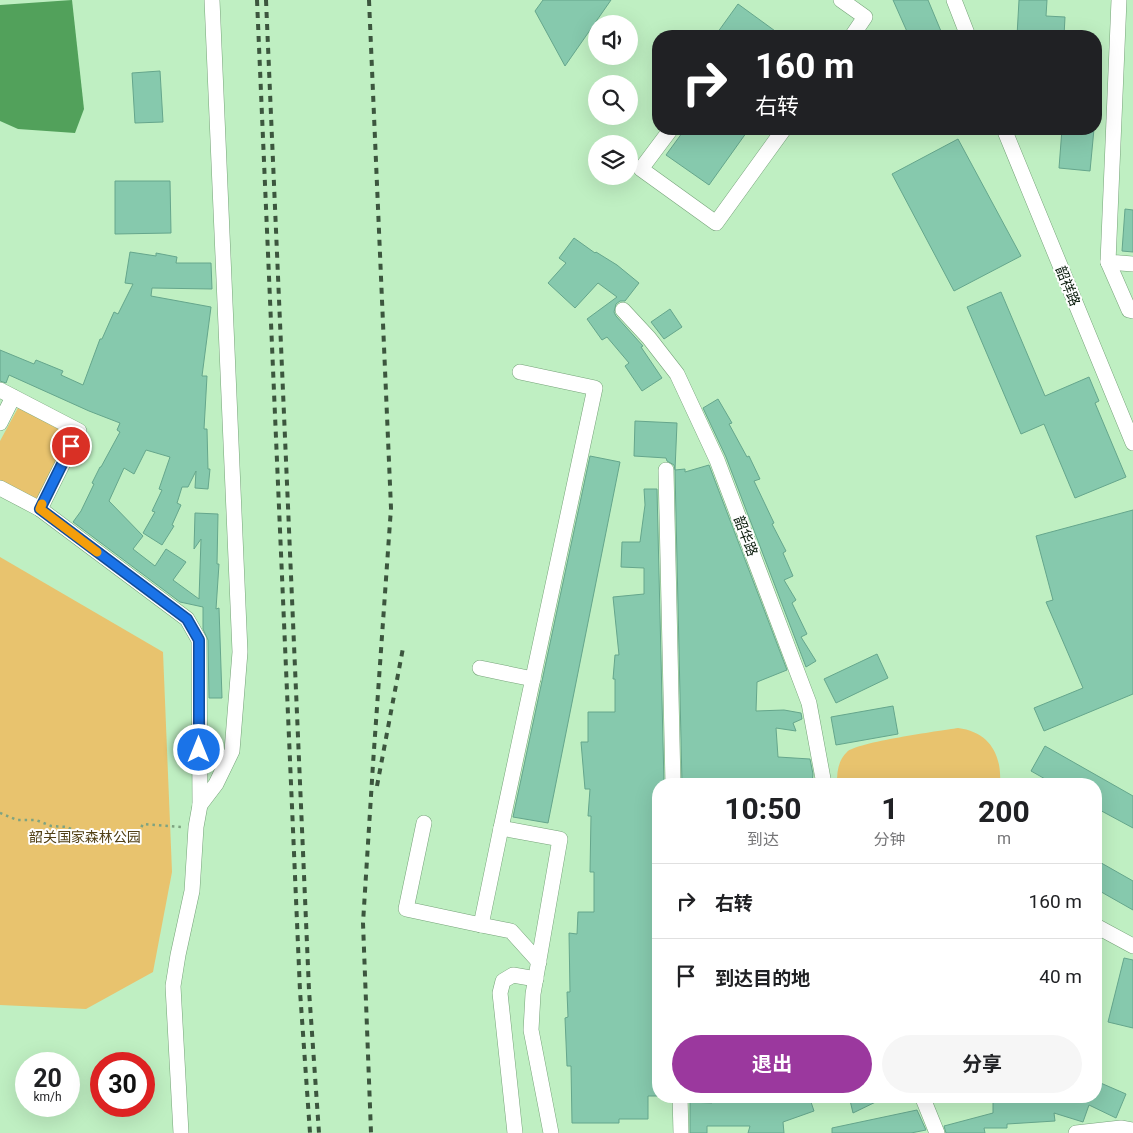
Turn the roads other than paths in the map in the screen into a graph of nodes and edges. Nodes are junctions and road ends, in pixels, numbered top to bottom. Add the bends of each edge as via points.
1 (212, 0) edge
2 (954, 0) edge
3 (1119, 0) edge
4 (850, 2) edge
5 (856, 30) edge
6 (966, 30) edge
7 (666, 135) edge
8 (780, 135) edge
9 (1006, 135) edge
10 (1108, 262) junction
11 (1133, 264) edge
12 (623, 310) dead end
13 (1133, 311) edge
14 (520, 372) dead end
15 (6, 393) edge
16 (0, 423) edge
17 (1133, 443) edge
18 (666, 470) dead end
19 (0, 488) edge
20 (40, 509) junction
21 (480, 668) dead end
22 (533, 679) junction
23 (673, 778) edge
24 (823, 778) edge
25 (200, 805) junction
26 (424, 823) dead end
27 (501, 828) junction
28 (481, 925) junction
29 (1102, 929) edge
30 (1133, 946) edge
31 (538, 962) junction
32 (536, 979) junction
33 (680, 1103) edge
34 (925, 1103) edge
35 (1133, 1130) edge
36 (181, 1133) edge
37 (515, 1133) edge
38 (550, 1133) edge
39 (681, 1133) edge
40 (937, 1133) edge
41 (1076, 1133) edge

1 - 25 street via 240,652 232,751 216,784
2 - 6 street
3 - 10 street
4 - 5 street via 865,17
7 - 8 street via 641,169 716,223
9 - 17 street, 韶祥路
10 - 11 street
10 - 13 street via 1129,310
12 - 24 street, 韶华路 via 676,374 717,460 808,703
14 - 22 street via 595,388
15 - 16 street
15 - 20 street via 79,431
18 - 23 street
19 - 20 street
20 - 25 street via 187,619 199,640
21 - 22 street
22 - 27 street
25 - 36 street via 192,891 174,986
26 - 28 street via 406,909
27 - 28 street
27 - 31 street via 560,839
28 - 31 street via 511,931
29 - 30 street
31 - 32 street
32 - 37 street via 513,975 503,981 500,993
32 - 38 street via 531,1030
33 - 39 street
34 - 40 street
35 - 41 street via 1120,1128

